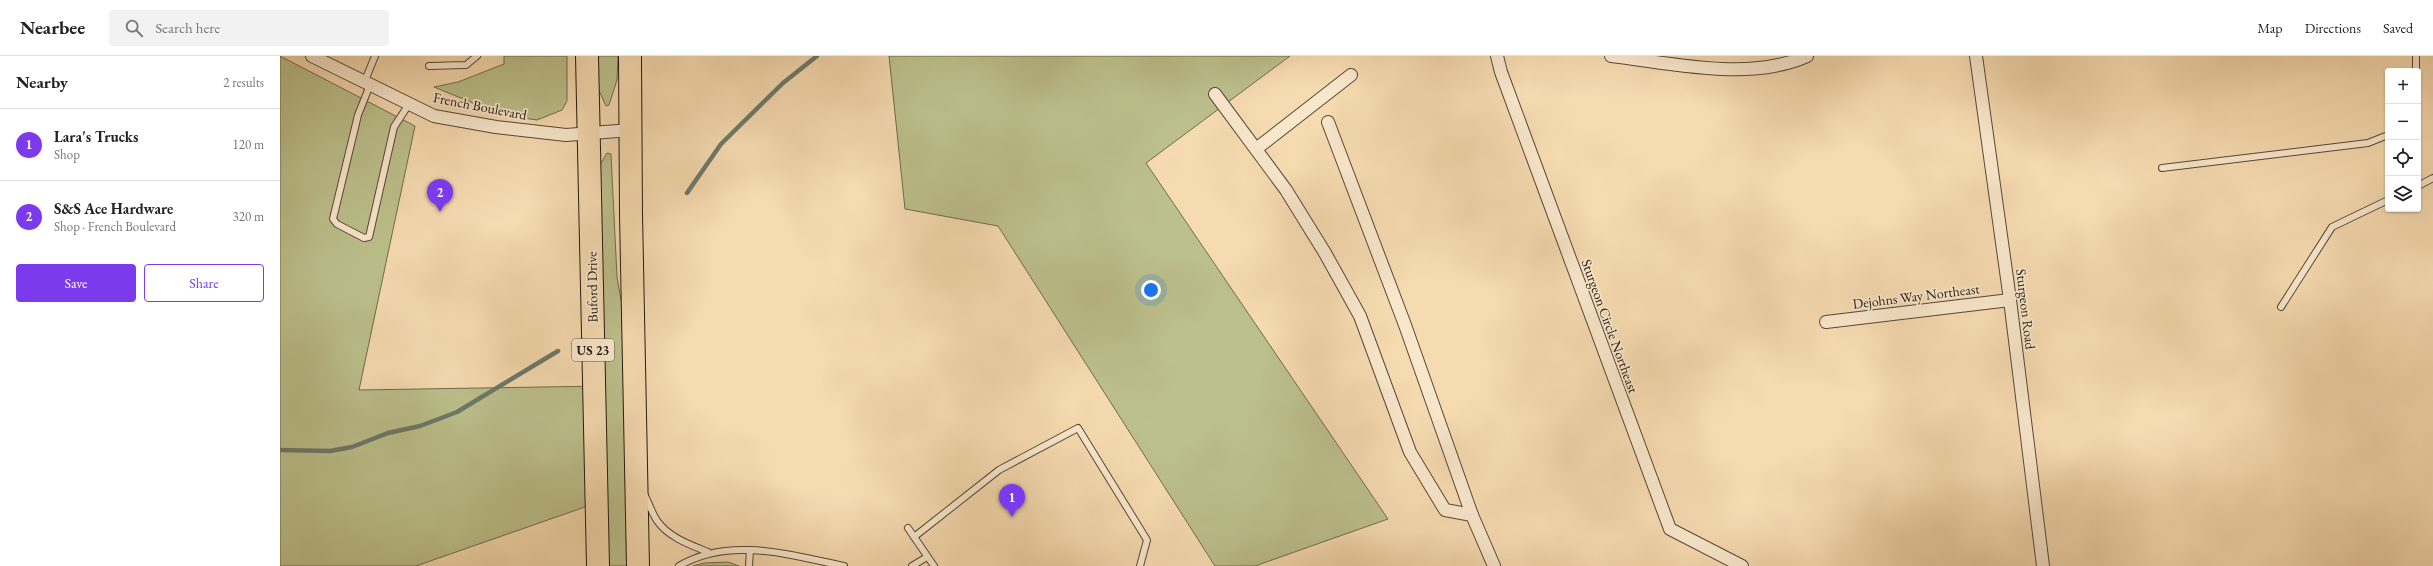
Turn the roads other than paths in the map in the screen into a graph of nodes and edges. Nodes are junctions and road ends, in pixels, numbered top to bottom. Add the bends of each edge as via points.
1 (312, 56) edge
2 (375, 56) edge
3 (477, 56) edge
4 (587, 56) edge
5 (630, 56) edge
6 (1497, 56) edge
7 (1611, 56) edge
8 (1807, 56) edge
9 (1976, 56) edge
10 (2416, 56) edge
11 (429, 66) dead end
12 (2416, 68) edge
13 (1351, 75) dead end
14 (367, 84) junction
15 (1215, 94) dead end
16 (409, 104) junction
17 (1328, 122) dead end
18 (631, 130) junction
19 (588, 134) junction
20 (2385, 136) edge
21 (1256, 149) junction
22 (2162, 168) dead end
23 (2433, 178) edge
24 (2421, 184) edge
25 (2385, 201) edge
26 (2010, 300) junction
27 (2281, 307) dead end
28 (1826, 322) dead end
29 (637, 482) junction
30 (1472, 515) junction
31 (908, 528) dead end
32 (914, 537) junction
33 (750, 550) junction
34 (708, 552) junction
35 (927, 557) junction
36 (598, 566) edge
37 (638, 566) edge
38 (679, 566) edge
39 (749, 566) edge
40 (844, 566) edge
41 (912, 566) edge
42 (934, 566) edge
43 (1140, 566) edge
44 (1494, 566) edge
45 (1742, 566) edge
46 (2043, 566) edge

1 - 14 street, French Boulevard
2 - 14 lane
3 - 11 lane via 466,65
4 - 19 highway, Buford Drive / US 23
5 - 18 highway, US 23
6 - 45 street, Sturgeon Circle Northeast via 1670,530
7 - 8 street via 1734,70 1792,63
9 - 26 street, Sturgeon Road
10 - 12 lane
13 - 21 street
14 - 16 street, French Boulevard
14 - 16 lane via 333,219 337,224 364,238 369,237 394,127
15 - 21 street
16 - 19 street, French Boulevard via 434,116 496,127 566,135
17 - 30 street via 1406,325
18 - 19 street, French Boulevard
18 - 29 highway, US 23
19 - 36 highway, Buford Drive / US 23
20 - 22 lane via 2368,143
21 - 30 street via 1286,190 1360,316 1410,452 1445,510
23 - 24 lane
25 - 27 lane via 2332,227
26 - 28 street, Dejohns Way Northeast
26 - 46 street, Sturgeon Road
29 - 34 lane via 658,521 683,542
29 - 37 highway, US 23
30 - 44 street
31 - 32 lane
32 - 35 lane
32 - 43 lane via 999,470 1078,428 1147,540
33 - 34 lane
33 - 39 lane
33 - 40 lane via 765,550
34 - 38 lane
35 - 41 lane
35 - 42 lane

